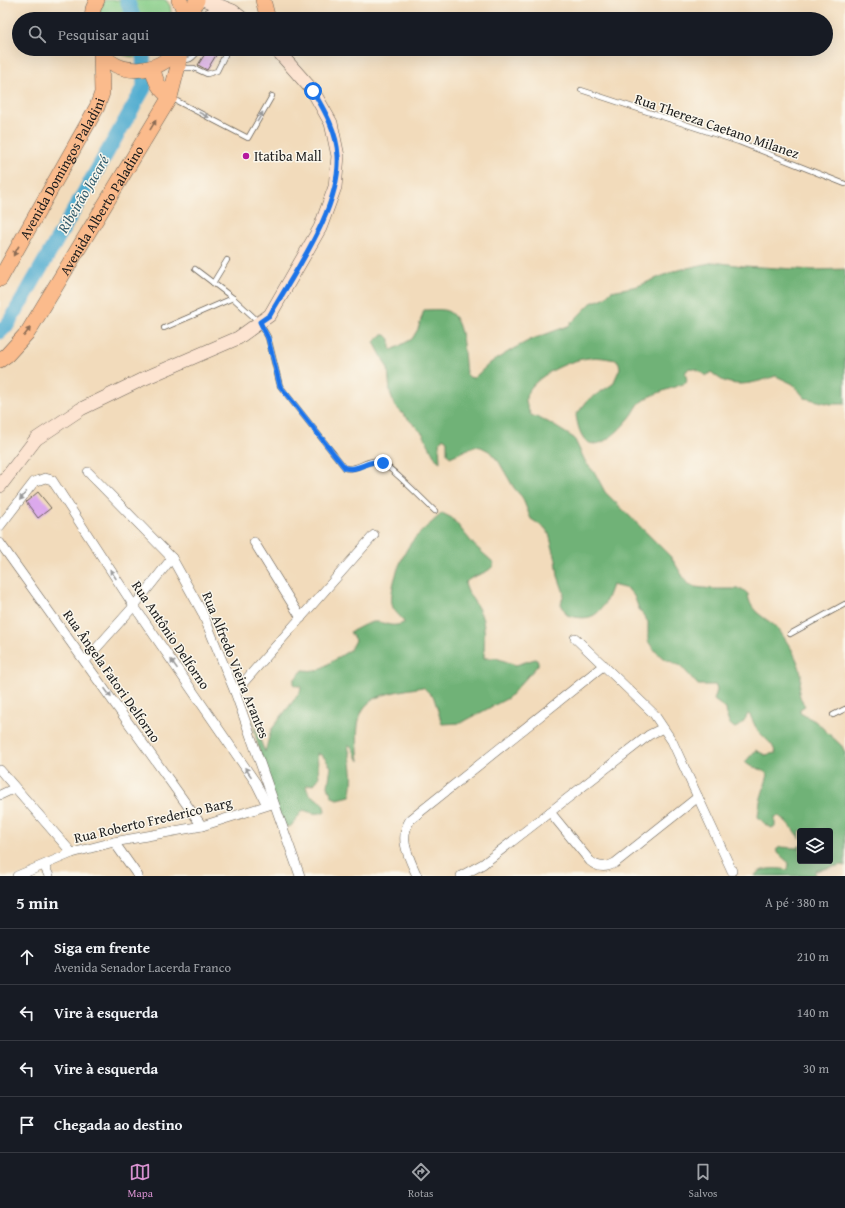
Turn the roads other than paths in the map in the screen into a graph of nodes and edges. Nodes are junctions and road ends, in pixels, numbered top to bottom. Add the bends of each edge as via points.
1 (179, 0) edge
2 (197, 0) edge
3 (205, 0) edge
4 (263, 0) edge
5 (232, 11) joint
6 (184, 12) edge
7 (190, 12) edge
8 (216, 12) edge
9 (266, 12) edge
10 (100, 56) edge
11 (105, 56) edge
12 (172, 56) edge
13 (178, 56) edge
14 (180, 56) edge
15 (195, 56) edge
16 (224, 56) edge
17 (282, 56) edge
18 (152, 68) junction
19 (176, 75) junction
20 (582, 90) dead end
21 (272, 96) dead end
22 (170, 97) junction
23 (845, 184) edge
24 (227, 260) dead end
25 (195, 269) dead end
26 (0, 279) edge
27 (213, 283) junction
28 (233, 298) junction
29 (260, 322) junction
30 (164, 328) dead end
31 (0, 360) edge
32 (88, 472) dead end
33 (0, 486) edge
34 (435, 511) dead end
35 (0, 526) edge
36 (374, 535) dead end
37 (254, 542) dead end
38 (0, 543) edge
39 (172, 558) junction
40 (845, 604) edge
41 (134, 606) junction
42 (301, 618) junction
43 (790, 634) dead end
44 (575, 638) dead end
45 (85, 662) junction
46 (604, 665) junction
47 (235, 692) junction
48 (845, 709) edge
49 (833, 715) dead end
50 (663, 728) junction
51 (0, 770) edge
52 (15, 788) junction
53 (0, 795) edge
54 (698, 797) junction
55 (271, 804) junction
56 (550, 812) junction
57 (202, 826) junction
58 (114, 842) junction
59 (72, 853) junction
60 (44, 865) junction
61 (732, 871) dead end
62 (16, 876) edge
63 (49, 876) edge
64 (138, 876) edge
65 (300, 876) edge
66 (417, 876) edge
67 (461, 876) edge

1 - 6 main road
2 - 7 main road
3 - 5 main road
4 - 9 main road
5 - 8 main road
10 -> 26 main road, Avenida Domingos Paladini via 102,93 97,107
11 - 18 main road, Avenida Domingos Paladini via 114,64 131,70
12 - 18 main road
13 - 19 main road, Avenida Alberto Paladino
14 - 15 lane via 181,59 188,61
16 - 19 lane via 217,71 207,74 194,68 183,68
17 - 29 main road via 313,91 331,124 338,156 335,187 320,228 270,315
18 - 22 main road via 161,89
19 - 22 main road, Avenida Alberto Paladino
20 - 23 lane, Rua Thereza Caetano Milanez via 739,142
22 -> 21 lane via 248,138
31 -> 22 main road, Avenida Alberto Paladino via 28,332
24 - 27 lane
25 - 27 lane
27 - 28 lane
28 - 29 lane
28 - 30 lane
29 - 33 main road via 238,338 81,409 36,439
29 - 34 lane via 268,338 280,386 345,468 356,468 377,461 383,463
32 - 39 street, Rua Alfredo Vieira Arantes
41 -> 35 street, Rua Antônio Delforno via 52,480 45,478 34,482
36 - 42 street
37 - 42 street
38 - 45 street, Rua Ângela Fatori Delforno
39 - 41 street
39 - 47 street, Rua Alfredo Vieira Arantes via 202,612
40 - 43 lane
41 - 45 street
55 -> 41 street, Rua Antônio Delforno
42 - 47 street
44 - 46 street
45 -> 57 street, Rua Ângela Fatori Delforno
46 - 50 street via 654,714
46 - 66 street via 410,820 406,826 404,842
47 - 55 street, Rua Alfredo Vieira Arantes
48 - 49 lane
50 - 54 street via 672,741
50 - 56 street via 650,735
51 - 52 street
52 - 53 street
52 - 59 street
54 - 56 street via 615,863 605,867 590,861
54 - 61 street
55 - 57 street, Rua Roberto Frederico Barg
55 - 65 street, Rua Alfredo Vieira Arantes
56 - 67 street via 483,864
57 - 58 street, Rua Roberto Frederico Barg
58 - 59 street, Rua Roberto Frederico Barg
58 - 64 street
59 - 60 street, Rua Roberto Frederico Barg
60 - 62 street, Rua Roberto Frederico Barg
60 - 63 street

